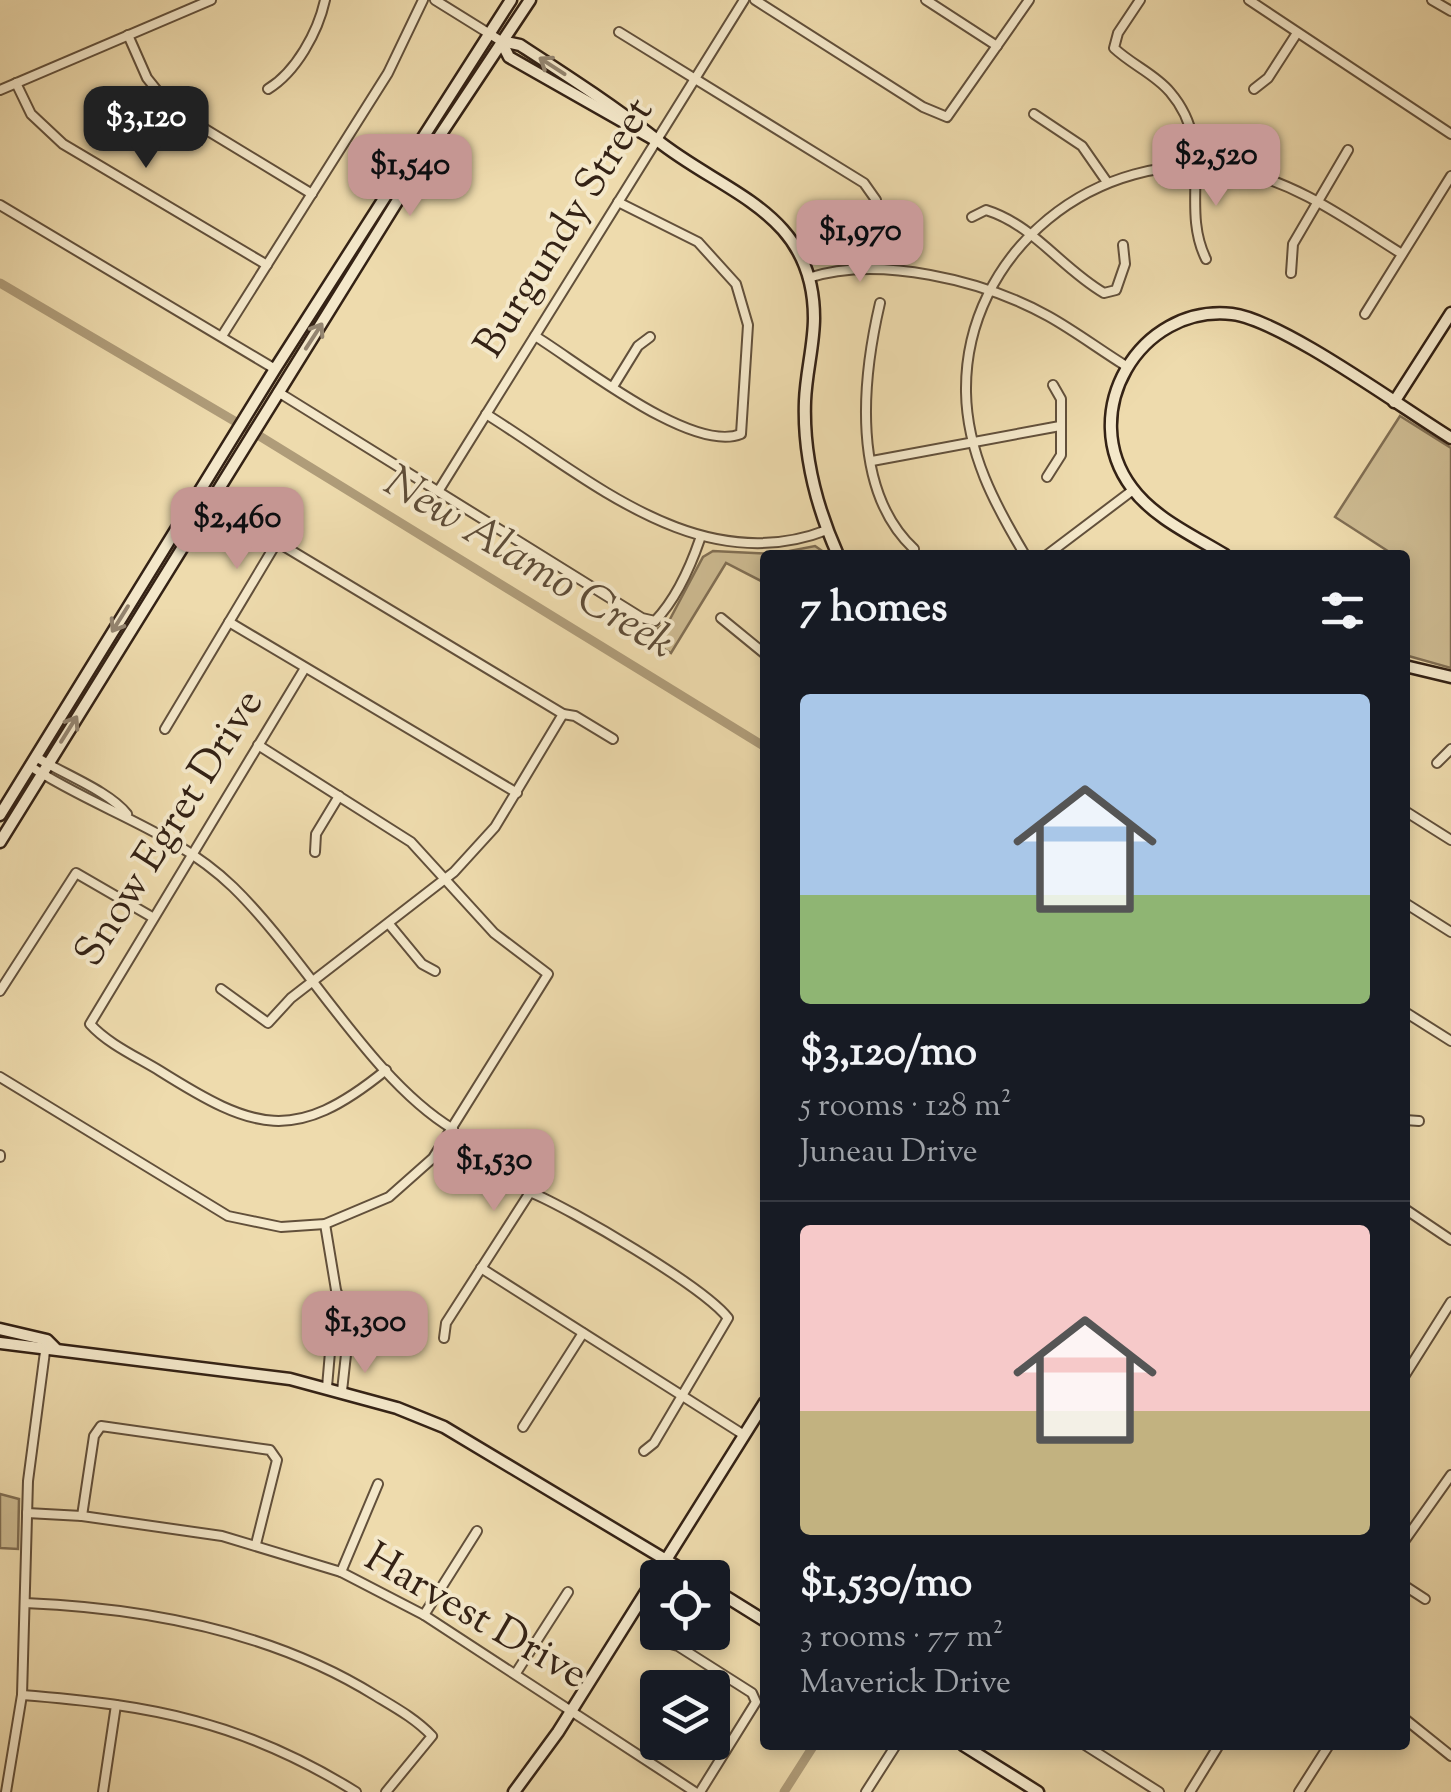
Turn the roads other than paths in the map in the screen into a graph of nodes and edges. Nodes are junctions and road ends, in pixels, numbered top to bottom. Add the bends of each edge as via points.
1 (211, 0) edge
2 (326, 0) edge
3 (423, 0) edge
4 (435, 0) edge
5 (512, 0) edge
6 (530, 0) edge
7 (744, 0) edge
8 (756, 0) edge
9 (926, 0) edge
10 (1029, 0) edge
11 (1140, 0) edge
12 (1249, 0) edge
13 (1432, 0) edge
14 (1451, 11) edge
15 (619, 32) dead end
16 (1297, 33) junction
17 (488, 34) junction
18 (128, 35) junction
19 (500, 41) junction
20 (997, 46) junction
21 (695, 78) junction
22 (16, 83) junction
23 (268, 89) dead end
24 (1254, 89) dead end
25 (0, 90) edge
26 (1034, 114) dead end
27 (1451, 134) edge
28 (656, 140) junction
29 (1348, 150) dead end
30 (1198, 166) junction
31 (1451, 176) edge
32 (1107, 182) junction
33 (312, 194) junction
34 (876, 200) dead end
35 (618, 202) junction
36 (1319, 202) junction
37 (0, 205) edge
38 (972, 218) dead end
39 (1030, 234) junction
40 (1123, 245) dead end
41 (1402, 254) junction
42 (1206, 259) dead end
43 (267, 265) junction
44 (1292, 273) dead end
45 (808, 278) junction
46 (990, 292) junction
47 (880, 304) dead end
48 (1451, 313) edge
49 (1365, 314) dead end
50 (222, 336) junction
51 (535, 336) junction
52 (650, 337) dead end
53 (1126, 366) junction
54 (274, 369) junction
55 (1054, 385) dead end
56 (614, 386) junction
57 (278, 392) junction
58 (1394, 402) junction
59 (486, 414) junction
60 (1060, 426) junction
61 (1451, 438) edge
62 (972, 441) junction
63 (872, 461) junction
64 (1047, 476) dead end
65 (439, 490) junction
66 (1133, 490) junction
67 (216, 492) junction
68 (204, 512) junction
69 (827, 530) junction
70 (700, 539) junction
71 (277, 542) junction
72 (914, 549) dead end
73 (836, 550) edge
74 (1022, 550) edge
75 (1055, 550) edge
76 (1217, 550) edge
77 (722, 618) dead end
78 (229, 622) junction
79 (760, 650) edge
80 (305, 668) junction
81 (1410, 668) edge
82 (1451, 677) edge
83 (563, 714) junction
84 (165, 729) dead end
85 (613, 739) dead end
86 (258, 745) junction
87 (1451, 749) edge
88 (33, 762) junction
89 (1438, 763) dead end
90 (44, 769) junction
91 (517, 793) junction
92 (340, 796) junction
93 (126, 814) junction
94 (1410, 814) edge
95 (0, 815) edge
96 (1451, 840) edge
97 (0, 842) edge
98 (315, 852) dead end
99 (191, 854) junction
100 (446, 878) junction
101 (1410, 906) edge
102 (152, 918) junction
103 (389, 924) junction
104 (1451, 932) edge
105 (435, 972) dead end
106 (315, 980) junction
107 (221, 990) dead end
108 (0, 991) edge
109 (1410, 1015) edge
110 (1451, 1042) edge
111 (386, 1070) junction
112 (0, 1077) edge
113 (1410, 1120) edge
114 (1418, 1121) dead end
115 (453, 1129) junction
116 (538, 1180) dead end
117 (530, 1192) junction
118 (1410, 1212) edge
119 (325, 1224) junction
120 (1451, 1240) edge
121 (481, 1268) junction
122 (336, 1290) junction
123 (1451, 1302) edge
124 (0, 1329) edge
125 (583, 1332) junction
126 (444, 1338) dead end
127 (0, 1344) edge
128 (49, 1347) junction
129 (1410, 1367) edge
130 (327, 1387) junction
131 (342, 1391) junction
132 (682, 1396) junction
133 (760, 1410) edge
134 (523, 1427) dead end
135 (744, 1435) junction
136 (644, 1451) dead end
137 (1451, 1476) edge
138 (378, 1484) dead end
139 (1448, 1488) edge
140 (27, 1513) junction
141 (82, 1516) junction
142 (478, 1530) dead end
143 (1410, 1534) edge
144 (256, 1544) junction
145 (668, 1560) joint
146 (340, 1572) junction
147 (1410, 1589) edge
148 (568, 1592) dead end
149 (730, 1599) edge
150 (1425, 1599) dead end
151 (640, 1603) edge
152 (25, 1604) junction
153 (424, 1615) junction
154 (760, 1618) edge
155 (684, 1650) edge
156 (516, 1673) junction
157 (22, 1695) junction
158 (116, 1704) junction
159 (572, 1709) junction
160 (1410, 1723) edge
161 (893, 1750) edge
162 (972, 1750) edge
163 (1092, 1750) edge
164 (1108, 1750) edge
165 (1216, 1750) edge
166 (1326, 1750) edge
167 (1451, 1756) edge
168 (1104, 1757) junction
169 (520, 1790) edge
170 (6, 1792) edge
171 (103, 1792) edge
172 (356, 1792) edge
173 (386, 1792) edge
174 (697, 1792) edge
175 (866, 1792) edge
176 (1038, 1792) edge
177 (1159, 1792) edge
178 (1190, 1792) edge
179 (1299, 1792) edge

1 - 18 street
2 - 23 street via 284,80
3 - 33 street via 388,73
4 - 17 street
5 - 17 main road
6 - 19 main road
7 - 21 street, Burgundy Street
8 - 20 street via 947,117
9 - 20 street
10 - 20 street
11 - 30 street via 1114,48 1170,92 1195,138
12 - 16 street
13 - 14 street
15 - 21 street
16 - 24 street
16 - 27 street
17 - 19 street
17 - 54 main road
18 - 22 street
18 - 33 street via 146,78 172,109
19 - 28 main road via 509,58
57 -> 19 main road
21 - 28 street, Burgundy Street
21 - 34 street via 864,183
22 - 25 street
22 - 43 street via 32,114 63,144
26 - 32 street via 1082,146
28 - 35 street, Burgundy Street
28 - 45 main road via 754,200 788,237
29 - 36 street
30 - 32 street via 1140,171
30 - 36 street via 1262,176
30 - 42 street via 1198,241
31 - 41 street
32 - 39 street via 1075,197
33 - 43 street
35 - 51 street, Burgundy Street
35 - 56 street via 698,242 736,284 748,325 741,434 702,436
36 - 41 street
36 - 44 street via 1290,255
37 - 50 street
38 - 39 street via 986,210
39 - 40 street via 1104,293 1116,290 1126,264
39 - 46 street
41 - 49 street
43 - 50 street
45 - 46 street via 840,268 884,267
45 - 69 main road via 814,314 805,430
46 - 53 street via 1047,315
46 - 62 street via 969,356
47 - 63 street via 867,394
48 - 58 main road
50 - 54 street
51 - 56 street
51 - 59 street, Burgundy Street
52 - 56 street
53 - 58 main road via 1176,322 1234,314 1268,324
53 - 66 main road via 1110,430
54 -> 88 main road
55 - 60 street
57 - 65 street
57 - 67 main road
58 - 61 main road
59 - 65 street, Burgundy Street
59 - 70 street via 652,517
60 - 62 street
60 - 64 street via 1061,455
62 - 63 street
62 - 74 street via 994,502
63 - 72 street via 897,534
65 - 70 street via 656,621
66 - 75 street
66 - 76 main road
67 - 68 main road
67 - 71 street
68 - 71 street
90 -> 68 main road
69 - 70 street via 767,546
69 - 73 main road
71 - 78 street
71 - 83 street
77 - 79 street
78 - 80 street
78 - 84 street
80 - 86 street, Snow Egret Drive
80 - 91 street
81 - 82 main road
83 - 85 street
83 - 91 street
86 - 92 street
86 - 99 street, Snow Egret Drive
87 - 89 street
88 - 90 street
88 - 95 main road
90 - 93 street via 88,801
90 - 93 street via 95,788
90 - 97 main road
91 - 100 street
92 - 98 street via 316,834
92 - 100 street via 411,842
93 - 99 street
94 - 96 street
99 - 102 street, Snow Egret Drive
99 - 106 street via 264,918
100 - 103 street
100 - 115 street via 494,933 548,974
101 - 104 street
102 - 108 street via 76,872
102 - 111 street, Snow Egret Drive via 90,1024 210,1102 250,1118 292,1121 329,1111
103 - 105 street
103 - 106 street
106 - 107 street via 268,1023
106 - 111 street
109 - 110 street
111 - 115 street
112 - 119 street via 228,1216 281,1227
113 - 114 street
115 - 119 street via 434,1158 390,1198
116 - 117 street
117 - 121 street
117 - 132 street via 655,1264 728,1318
118 - 120 street
119 - 122 street
121 - 125 street
121 - 126 street via 446,1323
122 - 130 street
122 - 131 street via 349,1327
123 - 129 street
124 - 128 main road
125 - 132 street
125 - 134 street
127 - 128 main road
128 - 130 main road
128 - 140 street
130 - 131 main road
131 - 145 main road via 444,1426
132 - 135 street
132 - 136 street
133 - 135 main road
135 - 145 main road
137 - 139 street
138 - 146 street
139 - 143 street
140 - 141 street, Harvest Drive
140 - 152 street
141 - 144 street, Harvest Drive
141 - 144 street via 101,1426 270,1450 277,1460
142 - 153 street
144 - 146 street, Harvest Drive
146 - 153 street, Harvest Drive
147 - 150 street
148 - 156 street
149 - 154 main road
151 - 159 main road
152 - 157 street
152 - 173 street via 100,1609 242,1636 354,1682 432,1736
153 - 156 street, Harvest Drive
155 - 174 street via 756,1702
156 - 159 street, Harvest Drive
157 - 158 street
157 - 170 street
158 - 171 street
158 - 172 street via 248,1735
159 - 169 main road
159 - 174 street, Harvest Drive
160 - 167 street
161 - 175 street
162 - 176 main road
163 - 168 street
164 - 168 street
165 - 178 street
166 - 179 street
168 - 177 street

